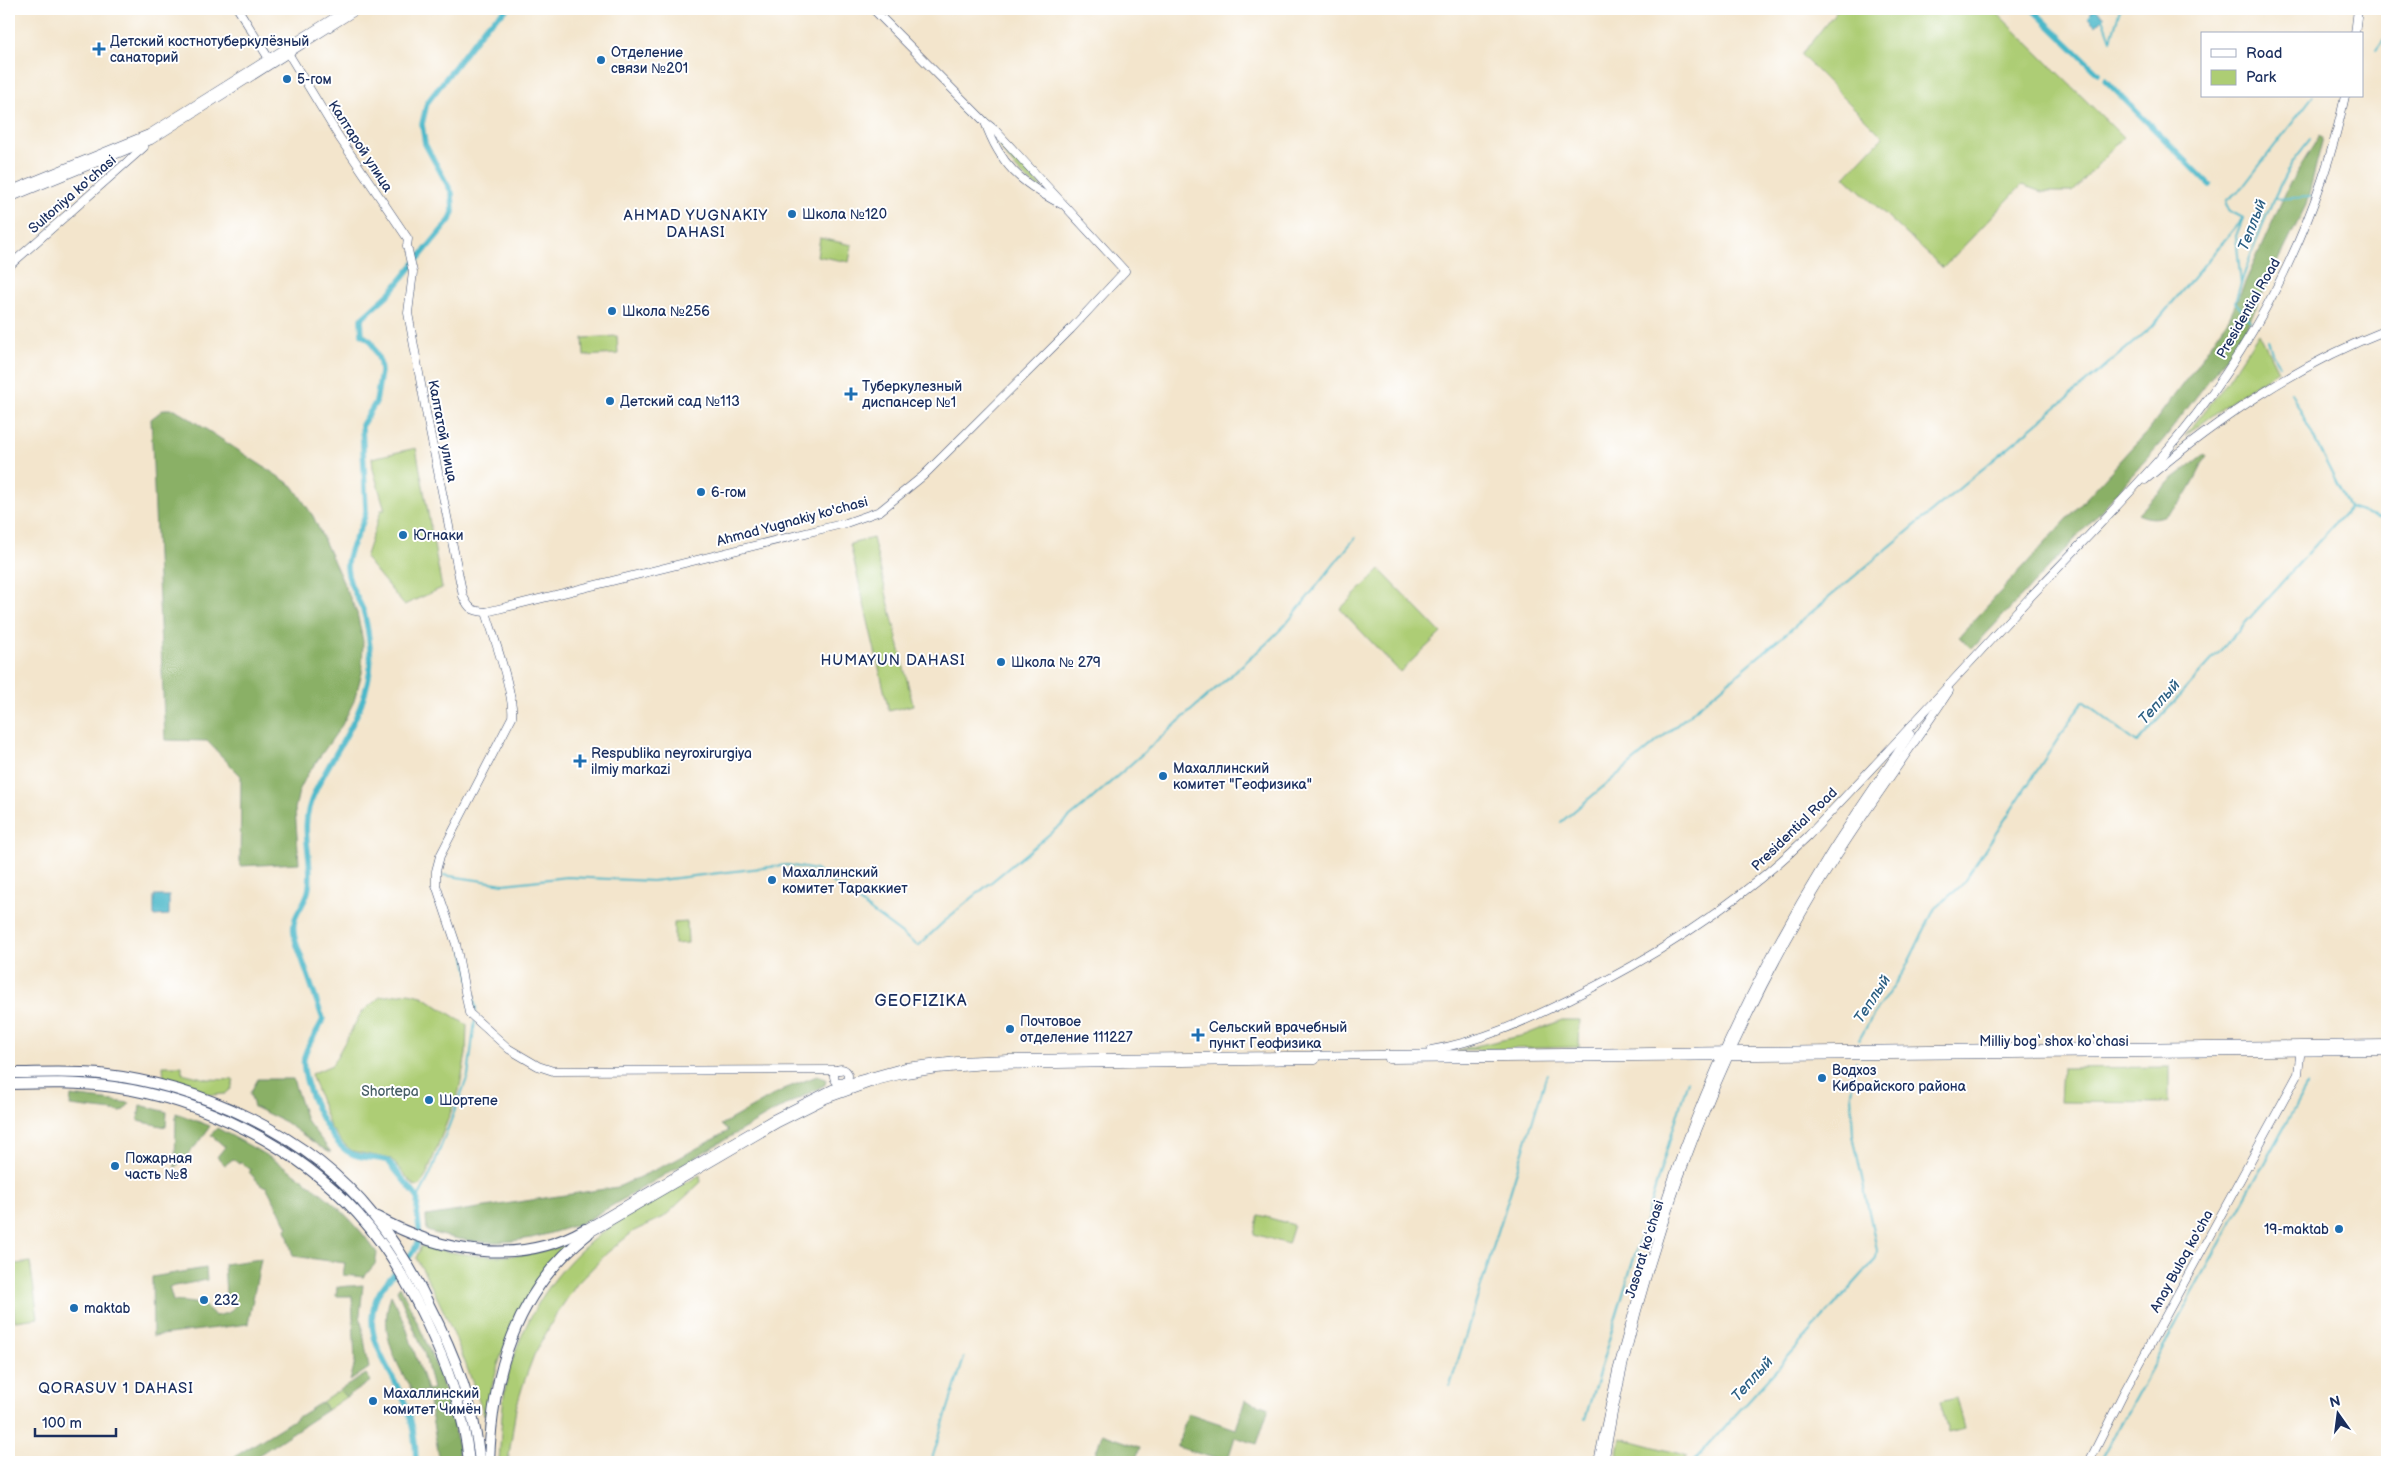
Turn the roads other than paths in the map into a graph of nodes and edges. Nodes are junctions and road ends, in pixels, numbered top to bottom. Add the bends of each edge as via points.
1 (238, 9) edge
2 (348, 9) edge
3 (358, 9) edge
4 (873, 9) edge
5 (2358, 9) edge
6 (2355, 32) edge
7 (286, 51) junction
8 (270, 61) junction
9 (2344, 98) edge
10 (985, 122) junction
11 (151, 140) junction
12 (9, 192) edge
13 (9, 198) edge
14 (1066, 206) junction
15 (411, 258) joint
16 (9, 266) edge
17 (2387, 330) edge
18 (2119, 502) junction
19 (468, 608) joint
20 (486, 612) junction
21 (1964, 668) junction
22 (1922, 715) junction
23 (2387, 1044) edge
24 (2301, 1048) junction
25 (2387, 1051) edge
26 (1402, 1054) junction
27 (1727, 1054) junction
28 (823, 1070) junction
29 (9, 1073) edge
30 (846, 1081) junction
31 (9, 1084) edge
32 (834, 1092) junction
33 (374, 1216) junction
34 (587, 1232) junction
35 (402, 1265) junction
36 (469, 1462) edge
37 (480, 1462) edge
38 (489, 1462) edge
39 (1598, 1462) edge
40 (1604, 1462) edge
41 (2090, 1462) edge

1 - 8 street
2 - 7 street
3 - 7 street
4 - 10 street, Ahmad Yugnakiy ko'chasi
5 - 6 street
7 - 8 street
7 - 15 street, Калтарой улица via 408,239
8 - 11 street
8 - 12 street via 149,134
9 - 18 street, Presidential Road via 2334,142 2309,216 2285,272 2261,316 2198,411
10 - 14 street, Ahmad Yugnakiy ko'chasi
10 - 14 street, Ahmad Yugnakiy ko'chasi via 1001,157 1025,183
11 - 13 street
11 - 16 street, Sultoniya ko'chasi
14 - 20 street, Ahmad Yugnakiy ko'chasi via 1125,271 923,476 889,505 872,515 846,523
15 - 19 street, Калтатой улица via 413,272 408,313
17 - 18 street, Presidential Road via 2312,364 2248,401 2190,443
18 - 21 street, Presidential Road
19 - 20 street, Ahmad Yugnakiy ko'chasi
20 - 28 street via 512,706 512,717 440,856 436,875 437,889 456,944 468,1011 473,1019 523,1057 553,1071
21 - 22 street, Presidential Road
21 - 27 street via 1851,833 1802,913
22 - 26 street, Presidential Road via 1786,858 1692,930 1619,974 1509,1028 1464,1043
22 - 27 street via 1807,892 1768,962
23 - 24 street, Milliy bog‘ shox ko‘chasi
24 - 25 street, Milliy bog‘ shox ko‘chasi
24 - 27 street, Milliy bog‘ shox ko‘chasi
24 - 41 street, Anay Buloq ko'cha via 2298,1074 2127,1386
26 - 27 street
26 - 30 street via 944,1062 905,1067
27 - 30 street via 986,1065
27 - 39 street, Jasorat koʻchasi via 1688,1134 1662,1211 1616,1371
27 - 40 street, Jasorat koʻchasi via 1681,1171 1655,1251 1632,1333
28 - 30 street
28 - 30 street via 840,1070
29 - 33 highway via 100,1074 144,1081 195,1096 251,1120 297,1146 333,1174
30 - 32 street
30 - 32 street
31 - 35 highway via 71,1083 113,1087 156,1095 212,1115 251,1133 301,1164 346,1202
32 - 34 street
33 - 34 highway via 425,1240 469,1250 507,1251 556,1242
33 - 35 highway
34 - 38 highway via 553,1268 518,1320 498,1378
35 - 36 highway via 453,1384
35 - 37 highway via 441,1327 458,1367 472,1414

